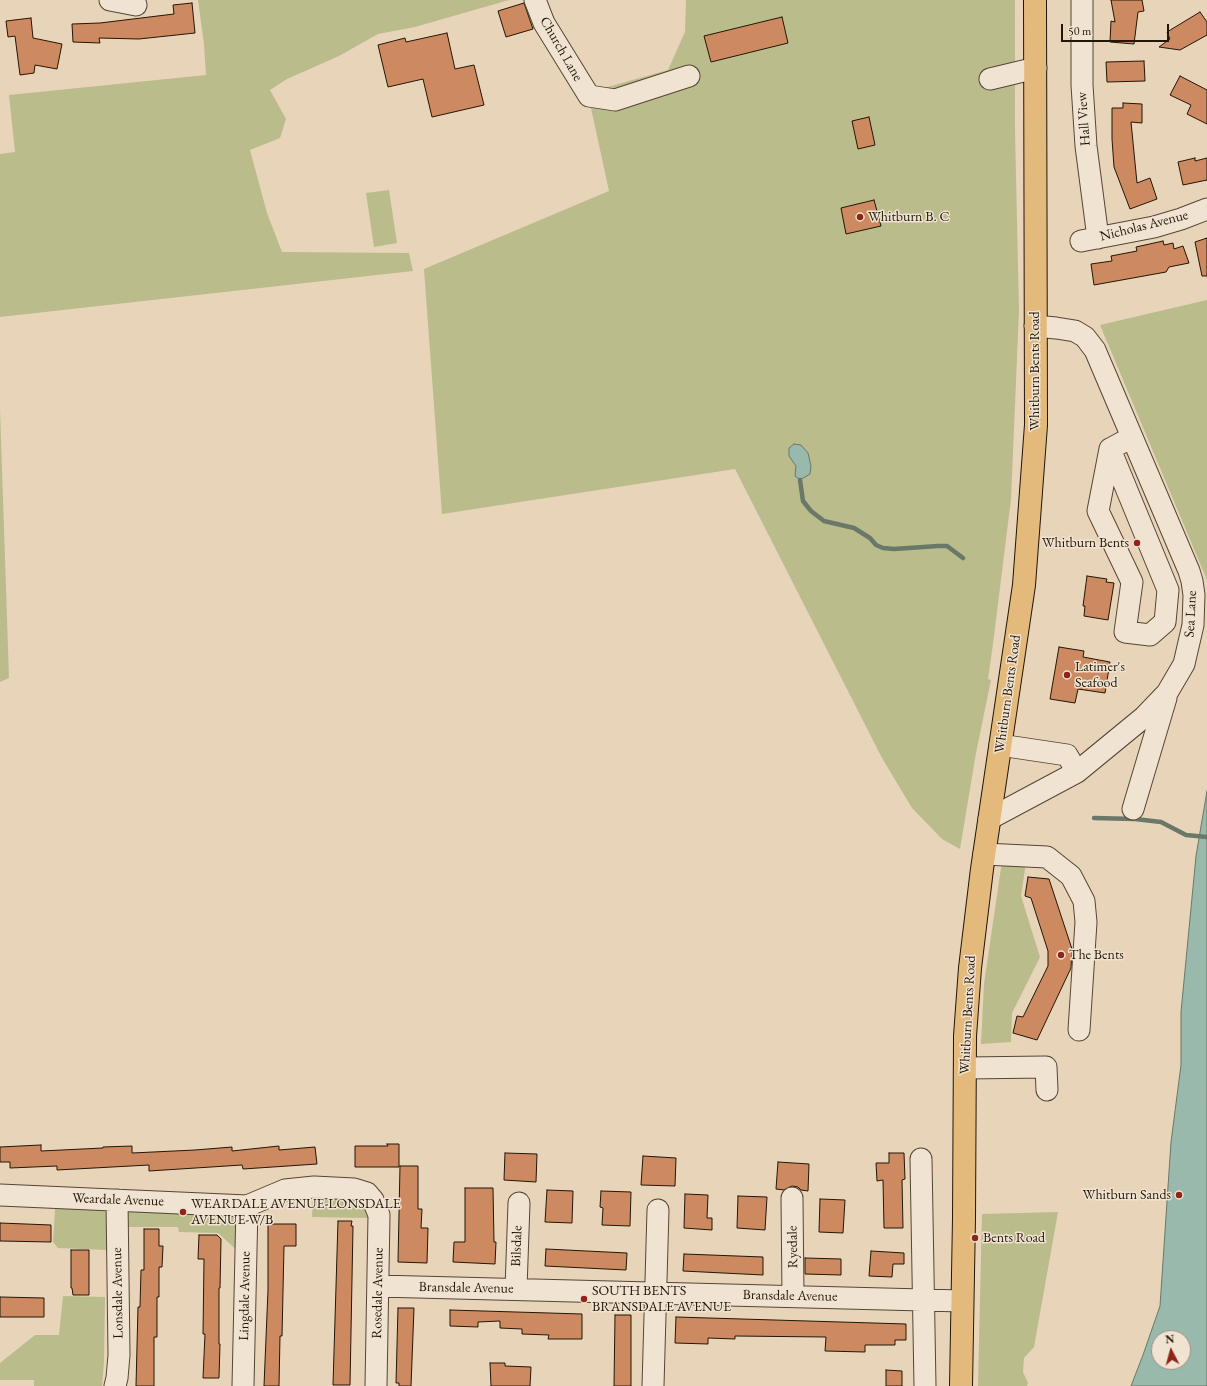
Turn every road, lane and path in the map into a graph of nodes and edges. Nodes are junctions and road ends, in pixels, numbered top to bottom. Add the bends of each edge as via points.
1 (110, 0) edge
2 (535, 0) edge
3 (1035, 0) edge
4 (1082, 0) edge
5 (136, 5) dead end
6 (1036, 68) junction
7 (690, 76) dead end
8 (990, 79) dead end
9 (1207, 209) edge
10 (1089, 240) joint
11 (1035, 326) junction
12 (1132, 437) junction
13 (1110, 449) junction
14 (1167, 693) junction
15 (1000, 745) junction
16 (1077, 772) junction
17 (1133, 809) dead end
18 (994, 817) junction
19 (984, 854) junction
20 (1079, 1030) dead end
21 (964, 1068) junction
22 (1047, 1090) dead end
23 (921, 1159) dead end
24 (0, 1195) edge
25 (792, 1198) dead end
26 (117, 1200) junction
27 (373, 1200) joint
28 (519, 1203) dead end
29 (247, 1206) junction
30 (658, 1210) dead end
31 (378, 1286) junction
32 (516, 1289) junction
33 (655, 1293) junction
34 (793, 1296) junction
35 (924, 1300) junction
36 (962, 1301) junction
37 (115, 1386) edge
38 (243, 1386) edge
39 (376, 1386) edge
40 (653, 1386) edge
41 (925, 1386) edge
42 (961, 1386) edge

1 - 5 street
2 - 7 street, Church Lane via 544,23 589,96 615,100
3 - 6 main road, Whitburn Bents Road
4 - 10 street, Hall View via 1082,85
6 - 8 street
6 - 11 main road, Whitburn Bents Road
9 - 10 street, Nicholas Avenue via 1154,227
11 - 12 street, Sea Lane via 1075,331 1086,337 1095,350
11 - 15 main road, Whitburn Bents Road via 1036,425 1024,585
12 - 13 street
12 - 14 street, Sea Lane via 1189,571 1194,595 1191,640 1184,664
13 - 13 street via 1098,511 1132,582 1125,632 1150,635 1165,622 1168,590
14 - 16 street, Sea Lane via 1144,717
14 - 17 street
15 - 16 street via 1068,755
15 - 18 main road, Whitburn Bents Road
16 - 18 street, Sea Lane
18 - 19 main road, Whitburn Bents Road
19 - 20 street via 1047,857 1070,876 1084,901 1086,922
19 - 21 main road, Whitburn Bents Road via 970,968
21 - 22 street via 1046,1067
21 - 36 main road, Whitburn Bents Road
23 - 35 street
24 - 26 street, Weardale Avenue
25 - 34 street, Ryedale
26 - 29 street, Weardale Avenue
26 - 37 street, Lonsdale Avenue via 119,1355
27 - 29 street, Weardale Avenue via 368,1192 314,1187 285,1190
27 - 31 street, Rosedale Avenue via 378,1215
28 - 32 street, Bilsdale
29 - 38 street, Lingdale Avenue
30 - 33 street
31 - 32 street, Bransdale Avenue
31 - 39 street, Rosedale Avenue
32 - 33 street, Bransdale Avenue
33 - 34 street, Bransdale Avenue
33 - 40 street
34 - 35 street, Bransdale Avenue
35 - 36 street, Bransdale Avenue
35 - 41 street
36 - 42 main road, Whitburn Bents Road

